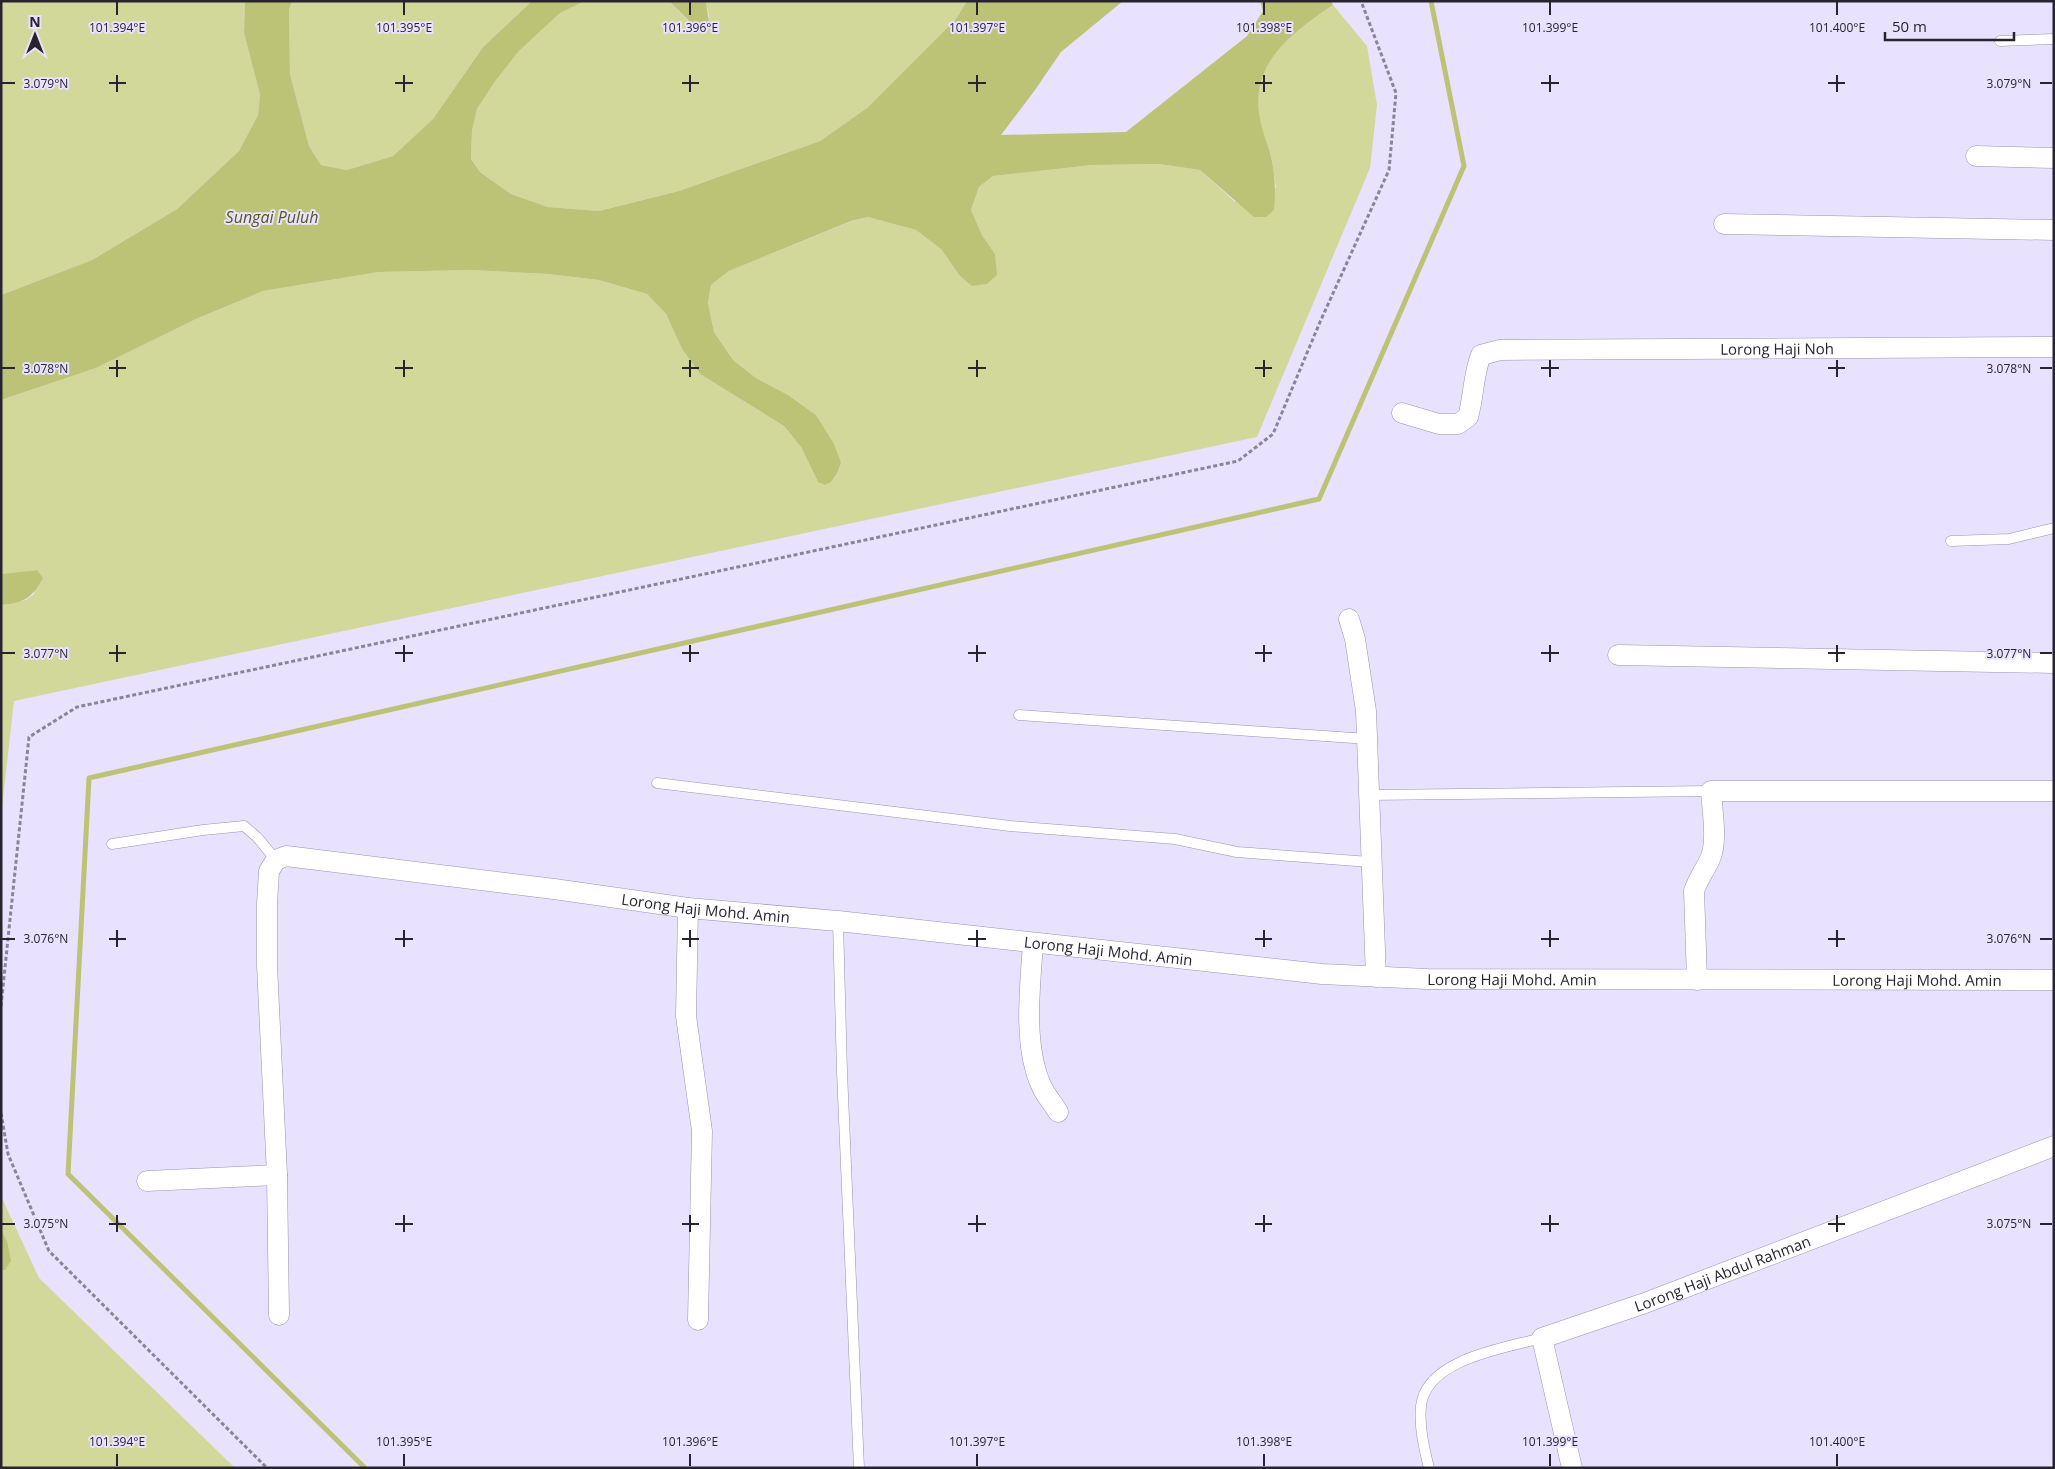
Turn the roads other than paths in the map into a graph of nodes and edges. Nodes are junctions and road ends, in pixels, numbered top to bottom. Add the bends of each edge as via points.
1 (2054, 39) edge
2 (2000, 41) dead end
3 (1976, 156) dead end
4 (2054, 158) edge
5 (1724, 224) dead end
6 (2054, 230) edge
7 (2054, 347) edge
8 (1402, 413) dead end
9 (2054, 528) edge
10 (1951, 541) dead end
11 (1349, 619) dead end
12 (1618, 655) dead end
13 (2054, 663) edge
14 (1019, 715) dead end
15 (1368, 739) junction
16 (657, 783) dead end
17 (1711, 791) junction
18 (2054, 792) edge
19 (1369, 795) junction
20 (112, 844) dead end
21 (276, 860) junction
22 (1370, 862) junction
23 (688, 908) junction
24 (838, 921) junction
25 (1033, 944) junction
26 (1376, 977) junction
27 (1697, 980) junction
28 (2054, 980) edge
29 (1058, 1112) dead end
30 (2054, 1146) edge
31 (277, 1175) junction
32 (147, 1181) dead end
33 (279, 1315) dead end
34 (698, 1320) dead end
35 (1542, 1338) junction
36 (859, 1468) edge
37 (1429, 1468) edge
38 (1572, 1468) edge

1 - 2 lane
3 - 4 street
5 - 6 street
7 - 8 street, Lorong Haji Noh via 1500,350 1481,355 1475,368 1468,417 1458,424 1439,424
9 - 10 lane via 2009,539
11 - 15 street via 1355,639
12 - 13 street
14 - 15 lane
15 - 19 street
16 - 22 lane via 1010,826 1175,839 1237,852
17 - 18 street
17 - 19 lane
17 - 27 street via 1714,843 1711,858 1694,891
19 - 22 street
20 - 21 lane via 244,826
21 - 23 street, Lorong Haji Mohd. Amin via 286,856
21 - 31 street via 269,871 267,965
22 - 26 street
23 - 24 street, Lorong Haji Mohd. Amin
23 - 34 street via 686,1016 702,1131
24 - 25 street, Lorong Haji Mohd. Amin
24 - 36 lane
25 - 26 street, Lorong Haji Mohd. Amin
25 - 29 street via 1029,1014 1034,1066 1042,1087
26 - 27 street, Lorong Haji Mohd. Amin
27 - 28 street, Lorong Haji Mohd. Amin
30 - 35 street, Lorong Haji Abdul Rahman via 1646,1303
31 - 32 street
31 - 33 street
35 - 37 lane via 1475,1356 1448,1368 1430,1383 1421,1405 1422,1438
35 - 38 street

